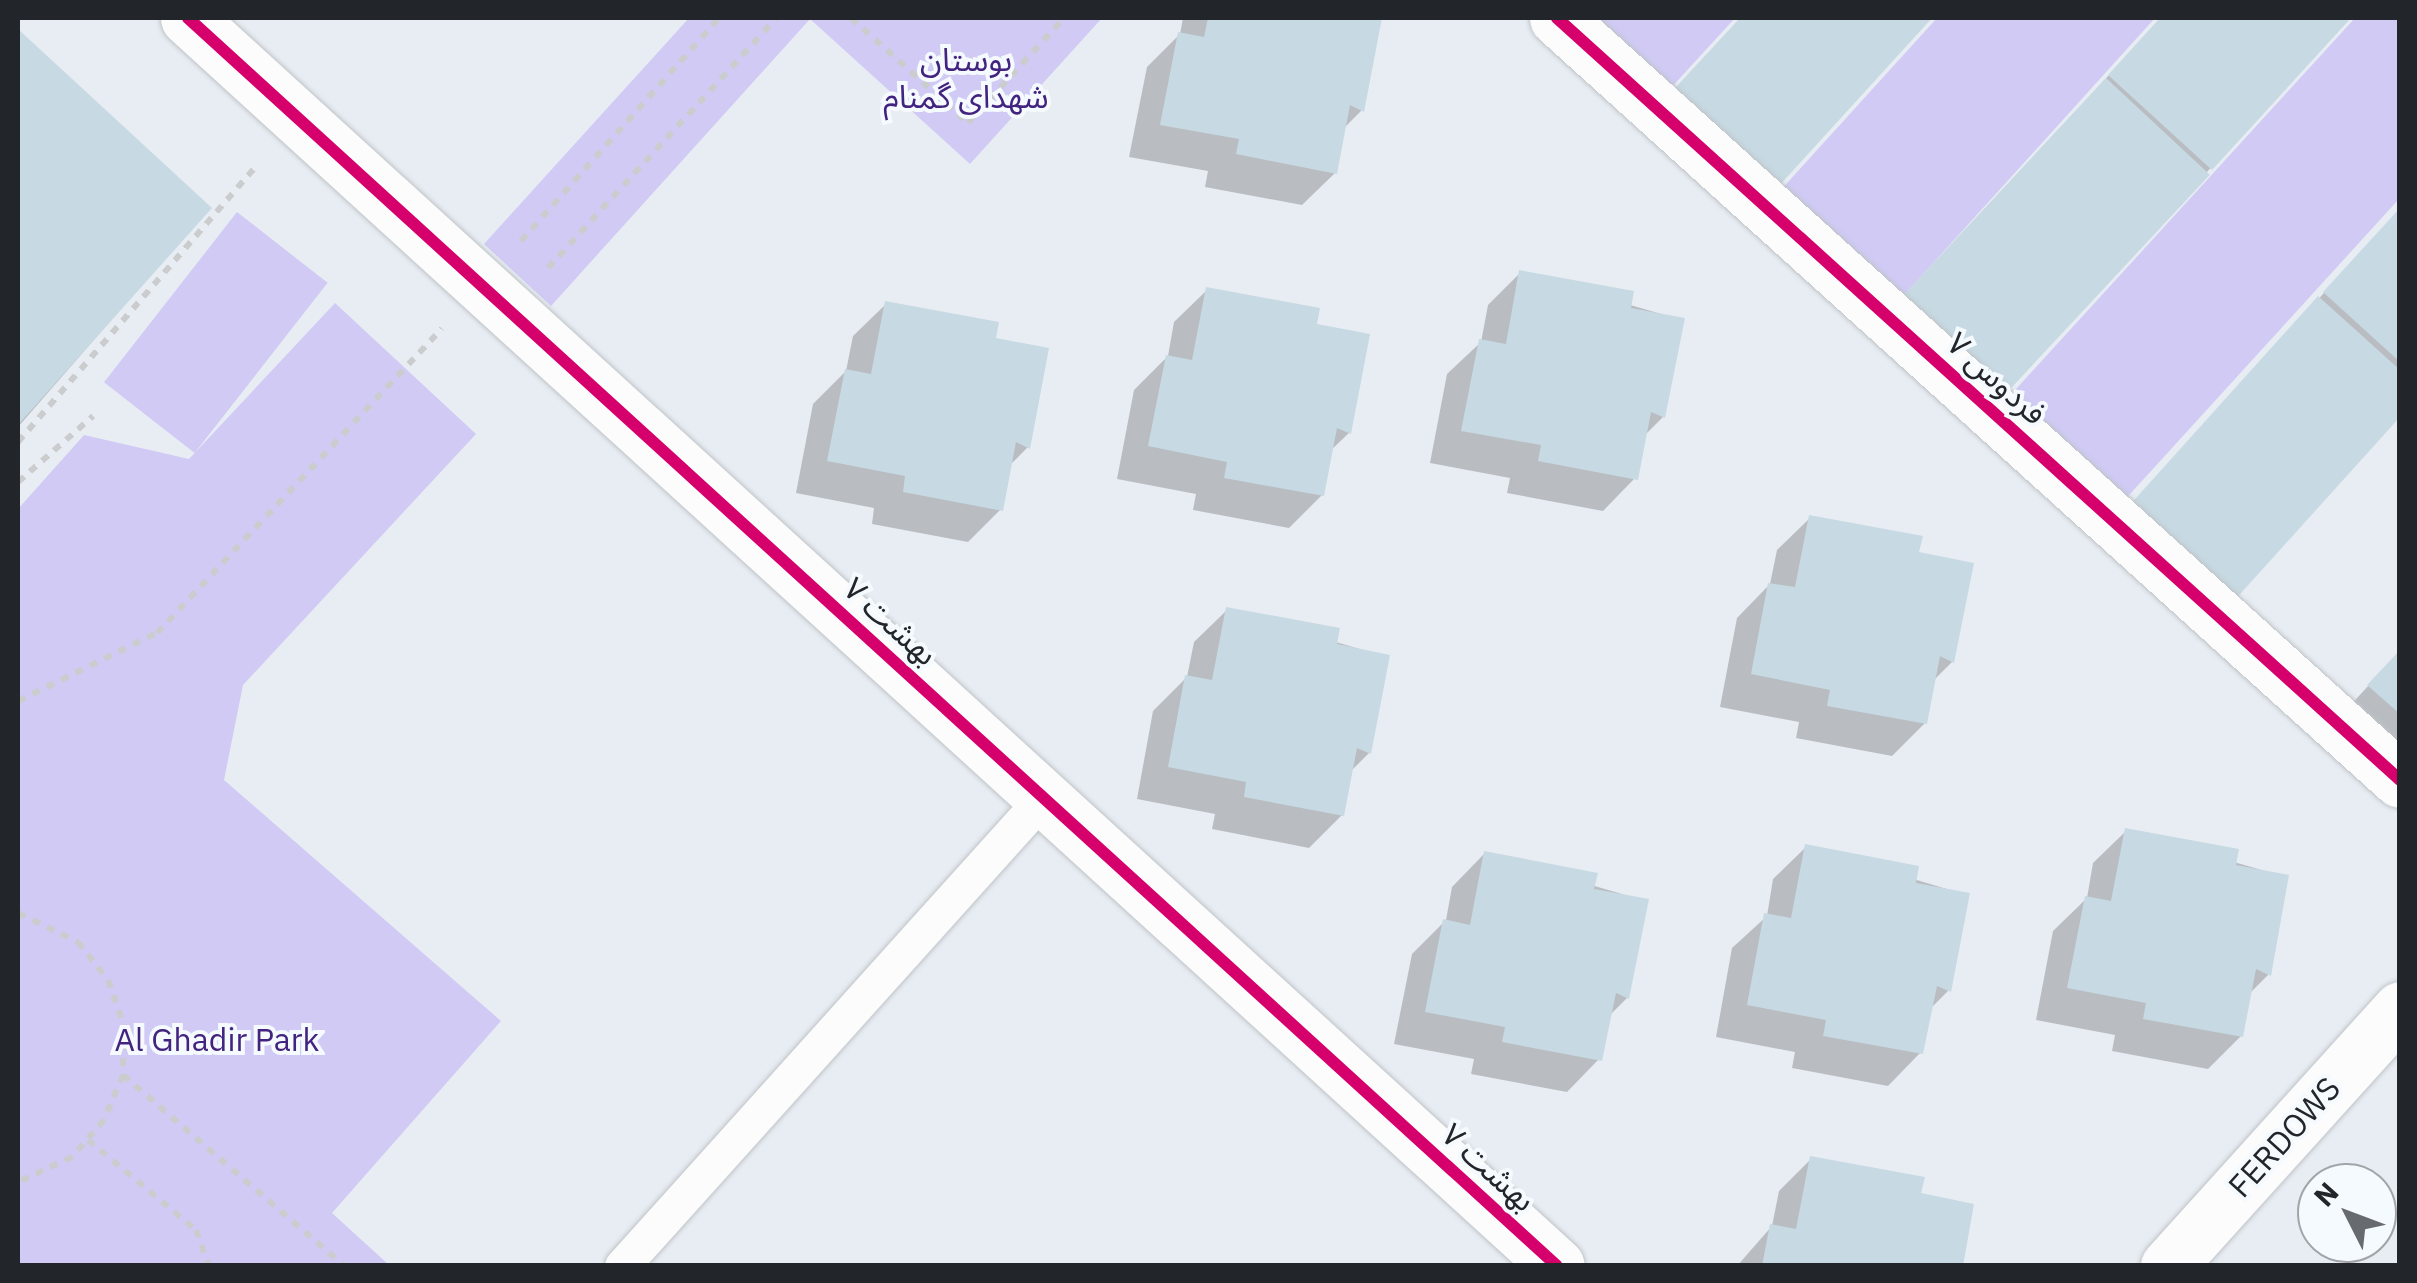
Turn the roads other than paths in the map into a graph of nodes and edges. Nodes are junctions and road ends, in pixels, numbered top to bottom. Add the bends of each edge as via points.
1 (188, 18) edge
2 (1558, 18) edge
3 (2400, 780) edge
4 (1043, 798) junction
5 (2400, 1009) edge
6 (622, 1266) edge
7 (1556, 1266) edge
8 (2168, 1266) edge

1 - 4 street, بهشت ۷
2 - 3 street, فردوس ۷
4 - 6 lane
4 - 7 street, بهشت ۷
5 - 8 street, FERDOWS

